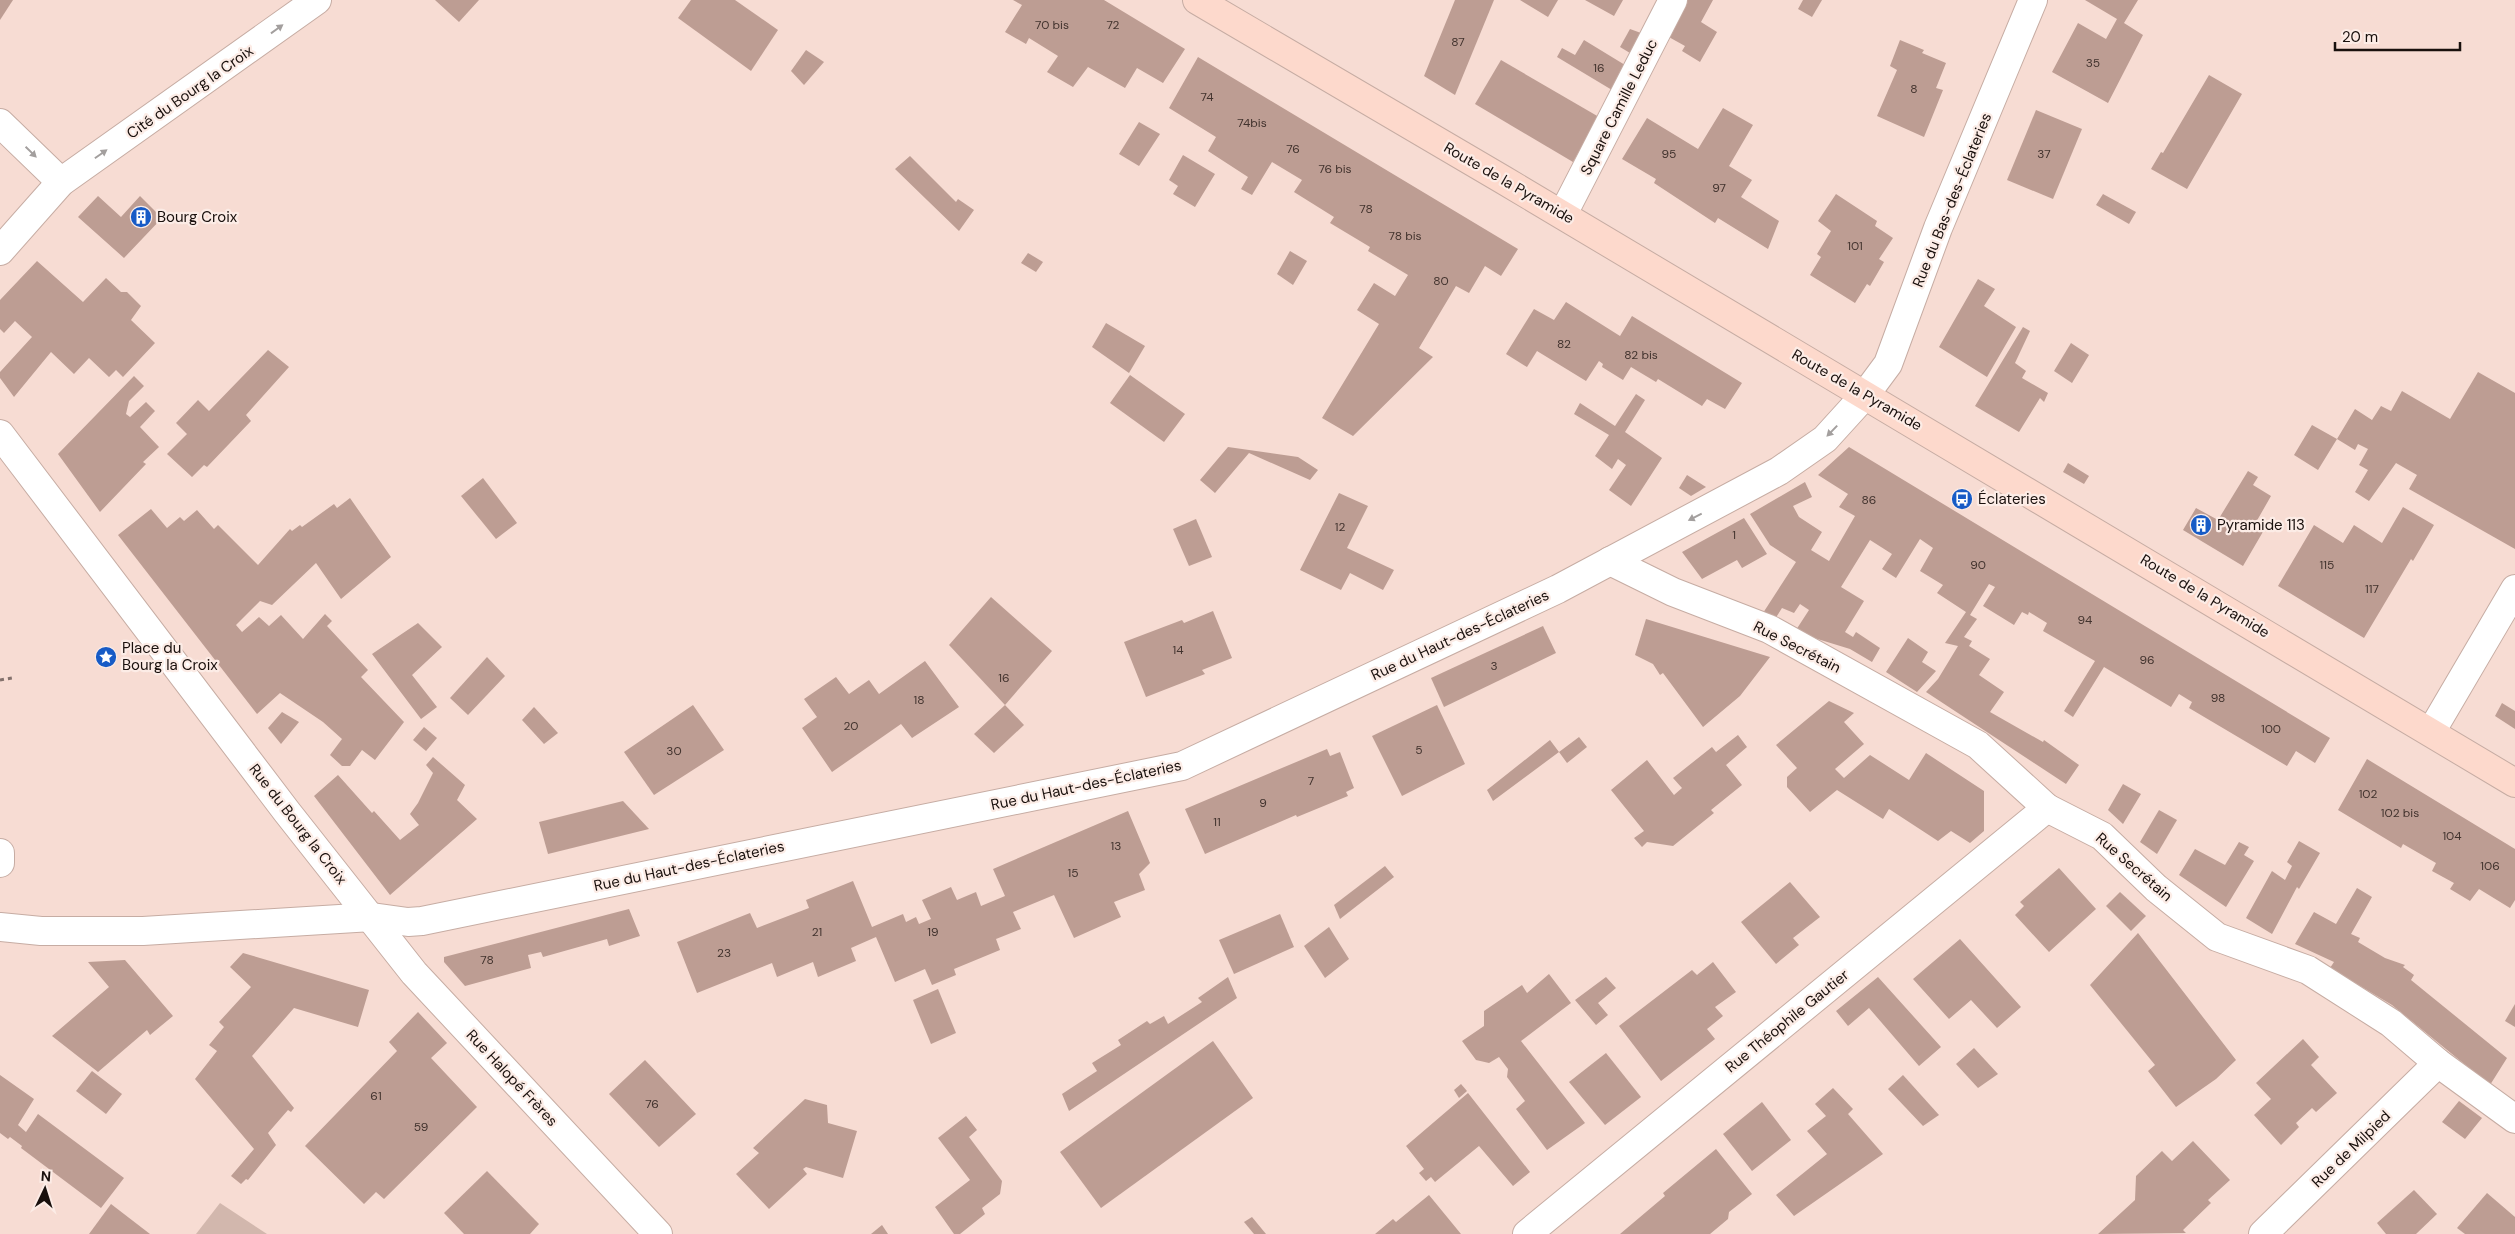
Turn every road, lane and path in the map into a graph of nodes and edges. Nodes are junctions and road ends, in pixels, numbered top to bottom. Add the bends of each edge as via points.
1 (317, 0) edge
2 (1197, 0) edge
3 (1673, 0) edge
4 (2033, 0) edge
5 (0, 122) edge
6 (62, 182) junction
7 (1563, 214) junction
8 (0, 251) edge
9 (1865, 395) junction
10 (0, 434) edge
11 (1610, 561) junction
12 (2515, 589) edge
13 (12, 678) dead end
14 (0, 680) edge
15 (2431, 732) junction
16 (2515, 783) edge
17 (2047, 808) junction
18 (0, 853) edge
19 (0, 863) edge
20 (372, 917) junction
21 (0, 927) edge
22 (2438, 1063) junction
23 (2515, 1119) edge
24 (658, 1234) edge
25 (1527, 1234) edge
26 (2263, 1234) edge

6 -> 1 street, Cité du Bourg la Croix
2 - 7 main road, Route de la Pyramide
3 - 7 street, Square Camille Leduc
4 - 9 street, Rue du Bas-des-Éclateries via 1938,228 1888,364
5 -> 6 street
6 - 8 street, Cité du Bourg la Croix
7 - 9 main road, Route de la Pyramide
9 -> 11 street, Rue du Haut-des-Éclateries via 1809,452 1746,490
9 - 15 main road, Route de la Pyramide
10 - 20 street, Rue du Bourg la Croix via 287,812
11 - 17 street, Rue Secrétain via 1673,592 1769,629 1978,744
11 - 20 street, Rue du Haut-des-Éclateries via 1558,589 1182,766 422,921
12 - 15 street
13 - 14 path
15 - 16 main road, Route de la Pyramide
17 - 22 street, Rue Secrétain via 2102,836 2156,888 2217,937 2308,970 2390,1023
17 - 25 street, Rue Théophile Gautier
18 - 19 street
20 - 21 street via 143,931 41,932
20 - 24 street, Rue Halopé Frères via 414,973
22 - 23 street, Rue Secrétain
22 - 26 street, Rue de Milpied

